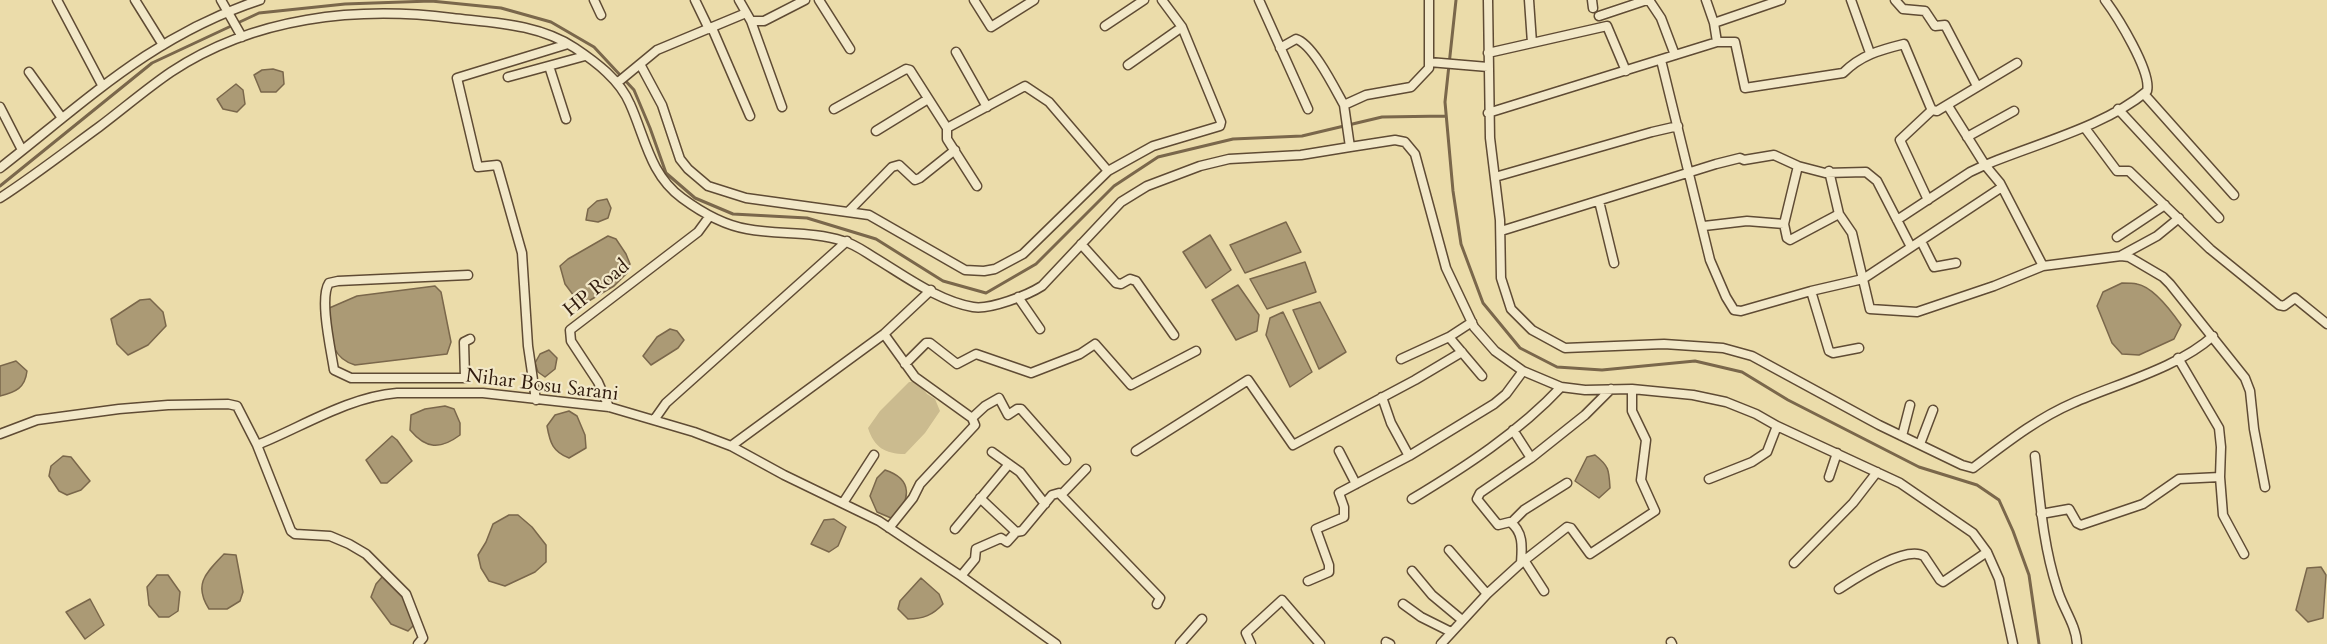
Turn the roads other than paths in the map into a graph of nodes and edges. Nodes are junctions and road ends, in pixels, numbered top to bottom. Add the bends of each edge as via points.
1 (57, 0) edge
2 (135, 0) edge
3 (220, 0) edge
4 (260, 0) edge
5 (594, 0) edge
6 (695, 0) edge
7 (739, 0) edge
8 (805, 0) edge
9 (819, 0) edge
10 (974, 0) edge
11 (1034, 0) edge
12 (1144, 0) edge
13 (1162, 0) edge
14 (1259, 0) edge
15 (1429, 0) edge
16 (1488, 0) edge
17 (1528, 0) edge
18 (1648, 0) edge
19 (1706, 0) edge
20 (1781, 0) edge
21 (1851, 0) edge
22 (1895, 0) edge
23 (2105, 0) edge
24 (229, 14) junction
25 (601, 15) dead end
26 (1599, 16) dead end
27 (748, 17) junction
28 (1714, 24) junction
29 (1105, 26) dead end
30 (1182, 27) junction
31 (710, 29) junction
32 (242, 37) junction
33 (1717, 42) junction
34 (1532, 43) junction
35 (568, 44) junction
36 (163, 45) junction
37 (1280, 48) junction
38 (850, 49) dead end
39 (956, 52) dead end
40 (1488, 53) junction
41 (1870, 53) junction
42 (1675, 55) junction
43 (585, 56) junction
44 (1661, 60) junction
45 (1429, 62) junction
46 (2017, 63) dead end
47 (640, 64) junction
48 (1128, 65) dead end
49 (549, 66) junction
50 (1488, 67) junction
51 (1626, 71) junction
52 (29, 72) dead end
53 (508, 77) dead end
54 (619, 82) junction
55 (102, 86) junction
56 (1977, 86) junction
57 (2144, 94) junction
58 (927, 99) junction
59 (1344, 105) junction
60 (0, 106) edge
61 (1948, 106) junction
62 (782, 107) dead end
63 (987, 107) junction
64 (834, 109) dead end
65 (1308, 109) dead end
66 (1932, 110) junction
67 (2118, 110) junction
68 (2014, 111) dead end
69 (1488, 113) junction
70 (750, 116) dead end
71 (62, 118) junction
72 (566, 119) dead end
73 (1678, 126) junction
74 (947, 128) junction
75 (2085, 128) junction
76 (876, 131) dead end
77 (1968, 137) junction
78 (1350, 147) junction
79 (22, 150) junction
80 (955, 150) junction
81 (1985, 165) junction
82 (1798, 166) junction
83 (0, 168) edge
84 (1108, 171) junction
85 (1828, 171) junction
86 (1689, 172) junction
87 (1495, 177) junction
88 (977, 186) dead end
89 (2002, 187) junction
90 (2234, 195) dead end
91 (0, 198) edge
92 (1928, 200) junction
93 (1599, 201) junction
94 (2165, 205) junction
95 (848, 212) junction
96 (1839, 214) junction
97 (710, 217) junction
98 (2179, 218) junction
99 (2219, 218) dead end
100 (1897, 220) junction
101 (1784, 224) junction
102 (1704, 226) junction
103 (1501, 231) junction
104 (2117, 237) dead end
105 (847, 241) junction
106 (1921, 241) junction
107 (1081, 244) junction
108 (1911, 247) junction
109 (2121, 256) junction
110 (1614, 263) dead end
111 (1956, 263) dead end
112 (2043, 266) junction
113 (468, 275) dead end
114 (1863, 279) junction
115 (931, 290) junction
116 (1811, 291) junction
117 (1018, 297) junction
118 (1472, 322) junction
119 (2327, 324) edge
120 (1040, 329) dead end
121 (884, 334) junction
122 (1174, 335) dead end
123 (1449, 337) junction
124 (470, 339) dead end
125 (2210, 339) junction
126 (1859, 348) dead end
127 (1196, 351) dead end
128 (1462, 352) junction
129 (2178, 358) junction
130 (1401, 359) dead end
131 (905, 364) junction
132 (1523, 371) junction
133 (1482, 376) dead end
134 (1561, 387) junction
135 (1611, 389) junction
136 (1632, 389) junction
137 (1382, 397) junction
138 (536, 400) junction
139 (1910, 405) dead end
140 (609, 407) junction
141 (1933, 410) dead end
142 (972, 418) junction
143 (654, 420) junction
144 (1777, 426) junction
145 (1513, 430) junction
146 (0, 435) edge
147 (1902, 436) junction
148 (1920, 444) junction
149 (257, 445) junction
150 (730, 446) junction
151 (1136, 451) dead end
152 (1340, 451) dead end
153 (992, 452) dead end
154 (1838, 453) junction
155 (874, 455) dead end
156 (1409, 456) junction
157 (2036, 456) dead end
158 (1531, 458) junction
159 (1066, 460) dead end
160 (1009, 464) junction
161 (1086, 469) dead end
162 (1877, 472) junction
163 (1829, 477) dead end
164 (2220, 477) junction
165 (1709, 480) dead end
166 (1567, 483) dead end
167 (1356, 484) junction
168 (2265, 488) dead end
169 (1062, 494) junction
170 (980, 498) junction
171 (1412, 499) dead end
172 (843, 503) junction
173 (1045, 504) junction
174 (2041, 514) junction
175 (1511, 523) junction
176 (889, 528) junction
177 (955, 529) dead end
178 (1016, 531) junction
179 (1449, 550) dead end
180 (1987, 552) junction
181 (2244, 554) dead end
182 (1522, 562) junction
183 (1794, 563) dead end
184 (1412, 571) dead end
185 (962, 576) junction
186 (1308, 581) dead end
187 (1839, 589) dead end
188 (1544, 591) dead end
189 (1487, 594) junction
190 (1157, 604) dead end
191 (1403, 604) dead end
192 (1202, 619) dead end
193 (1462, 620) junction
194 (1451, 632) junction
195 (418, 644) edge
196 (1056, 644) edge
197 (1180, 644) edge
198 (1251, 644) edge
199 (1320, 644) edge
200 (1441, 644) edge
201 (2013, 644) edge
202 (2077, 644) edge

1 - 55 street
2 - 36 street
3 - 24 street
4 - 24 street
5 - 25 street
6 - 31 street
7 - 27 street
8 - 27 street via 764,21
9 - 38 street
10 - 11 street via 991,27
12 - 29 street
13 - 30 street
14 - 37 street
15 - 45 street
16 - 40 street
17 - 34 street
18 - 26 street
18 - 42 street via 1661,18
19 - 28 street
20 - 28 street
21 - 41 street
22 - 56 street via 1903,9 1924,10 1935,26 1945,25
23 - 57 street via 2122,23 2147,79
24 - 32 street
24 - 36 street
27 - 31 street
27 - 62 street
28 - 33 street
30 - 48 street
30 - 84 street via 1220,126 1153,146
31 - 47 street via 657,50
31 - 70 street
32 - 35 street via 276,25 315,18 386,14 507,24 541,30
32 - 91 street via 173,70
33 - 41 street via 1735,42 1745,88 1843,73
33 - 42 street
34 - 40 street
34 - 51 street via 1607,26
35 - 43 street
35 - 138 street via 457,78 478,167 497,165 520,243
36 - 55 street
37 - 59 street via 1296,39 1303,42
37 - 65 street
39 - 63 street
40 - 50 street
41 - 66 street via 1904,44
42 - 44 street
43 - 49 street
43 - 54 street
44 - 51 street
44 - 73 street
45 - 50 street
45 - 59 street via 1429,68 1411,87 1366,95
46 - 56 street
47 - 54 street
47 - 95 street via 662,105 680,159 708,186 746,198
49 - 53 street
49 - 72 street
50 - 69 street
51 - 69 street
52 - 71 street
54 - 97 street via 660,176 679,196
55 - 71 street
56 - 61 street
57 - 67 street
57 - 90 street
58 - 64 street via 906,69
58 - 74 street
58 - 76 street
59 - 78 street
60 - 79 street
61 - 66 street
61 - 77 street
63 - 74 street
63 - 84 street via 1022,87 1029,87 1049,102
66 - 92 street via 1900,140
67 - 75 street
67 - 99 street
68 - 77 street
69 - 87 street
71 - 79 street
73 - 86 street
73 - 87 street
74 - 80 street via 947,139
75 - 81 street
75 - 94 street via 2117,171 2129,171
77 - 81 street
78 - 107 street via 1301,155 1229,159 1200,166 1148,186 1121,202
78 - 118 street via 1395,140 1405,142 1415,154 1446,268
79 - 83 street
80 - 88 street
80 - 95 street via 915,180 899,165 892,167
81 - 89 street
81 - 92 street
82 - 85 street
82 - 86 street via 1774,155 1740,158
82 - 101 street
84 - 95 street via 1023,254 984,271 959,269 873,217
85 - 96 street
85 - 100 street via 1861,171 1870,175
86 - 93 street
86 - 102 street
87 - 103 street
89 - 106 street
89 - 112 street
92 - 100 street
93 - 103 street
93 - 110 street
94 - 98 street
94 - 104 street
96 - 101 street via 1790,240
96 - 114 street via 1852,233
97 - 105 street via 746,229 816,234
97 - 140 street, HP Road via 698,231 570,330 571,341
98 - 109 street
98 - 119 street via 2214,253 2279,305 2295,298
100 - 108 street
101 - 102 street via 1747,221
102 - 116 street via 1710,260 1734,310
103 - 147 street via 1501,278 1511,309 1532,330 1553,343 1571,348 1674,344 1739,352
105 - 115 street
105 - 143 street via 666,403
106 - 108 street
106 - 111 street via 1934,267
107 - 117 street via 1042,286
107 - 122 street via 1116,283 1136,281
108 - 114 street
109 - 112 street
109 - 125 street via 2163,277
112 - 114 street via 1917,312 1870,309
113 - 124 street via 338,281 329,283 325,289 334,370 351,378 465,378 464,342
114 - 116 street
115 - 117 street via 973,307
115 - 121 street
116 - 126 street via 1829,351
117 - 120 street
118 - 123 street
118 - 132 street via 1495,351
121 - 131 street
121 - 150 street
123 - 128 street
123 - 130 street
125 - 129 street
125 - 168 street via 2238,368 2250,391
127 - 131 street via 1131,385 1095,344 1031,373 976,354 957,364 928,343
128 - 133 street
128 - 137 street
129 - 148 street via 2032,423 1973,468
129 - 164 street via 2219,428
131 - 142 street via 915,377
132 - 134 street
132 - 156 street via 1494,404
134 - 135 street
134 - 145 street via 1540,410
135 - 136 street
135 - 158 street
136 - 144 street via 1726,402
136 - 182 street via 1632,411 1646,440 1641,480 1655,511 1590,554 1567,527
137 - 151 street via 1293,445 1248,380
137 - 156 street
138 - 140 street, Nihar Bosu Sarani
138 - 149 street, Nihar Bosu Sarani via 483,393 386,394 337,410
139 - 147 street
140 - 143 street, Nihar Bosu Sarani
141 - 148 street
142 - 159 street via 999,398 1007,415 1021,409
142 - 176 street via 975,426 920,484
143 - 150 street, Nihar Bosu Sarani
144 - 154 street
144 - 165 street via 1767,452
145 - 158 street
145 - 171 street
146 - 149 street via 37,420 119,409 228,404 237,406
147 - 148 street
149 - 195 street via 291,531 339,539 366,554 406,594 423,638
150 - 172 street, Nihar Bosu Sarani
152 - 167 street
153 - 160 street
154 - 162 street
154 - 163 street
155 - 172 street
156 - 167 street
157 - 174 street
158 - 175 street via 1478,496 1498,525
160 - 170 street
160 - 173 street
161 - 169 street
162 - 180 street via 1956,520 1973,533
162 - 183 street via 1853,503
164 - 174 street via 2178,479 2143,504 2081,525 2069,509
164 - 181 street via 2224,519
166 - 175 street via 1524,510
167 - 186 street via 1339,493 1344,517 1316,530 1329,572
169 - 173 street via 1056,493
169 - 190 street via 1160,598
170 - 177 street
170 - 178 street
172 - 176 street, Nihar Bosu Sarani
173 - 178 street via 1022,531
174 - 202 street via 2056,587
175 - 182 street via 1522,543
176 - 185 street, Nihar Bosu Sarani
178 - 185 street via 1007,542 1000,539 976,549 975,559
179 - 189 street
180 - 187 street via 1943,582 1924,556 1914,553 1876,566
180 - 201 street via 1999,579
182 - 188 street
182 - 189 street
184 - 193 street via 1432,596
185 - 196 street, Nihar Bosu Sarani
189 - 193 street
191 - 194 street
192 - 197 street
193 - 194 street
194 - 200 street
198 - 199 street via 1246,633 1282,600

